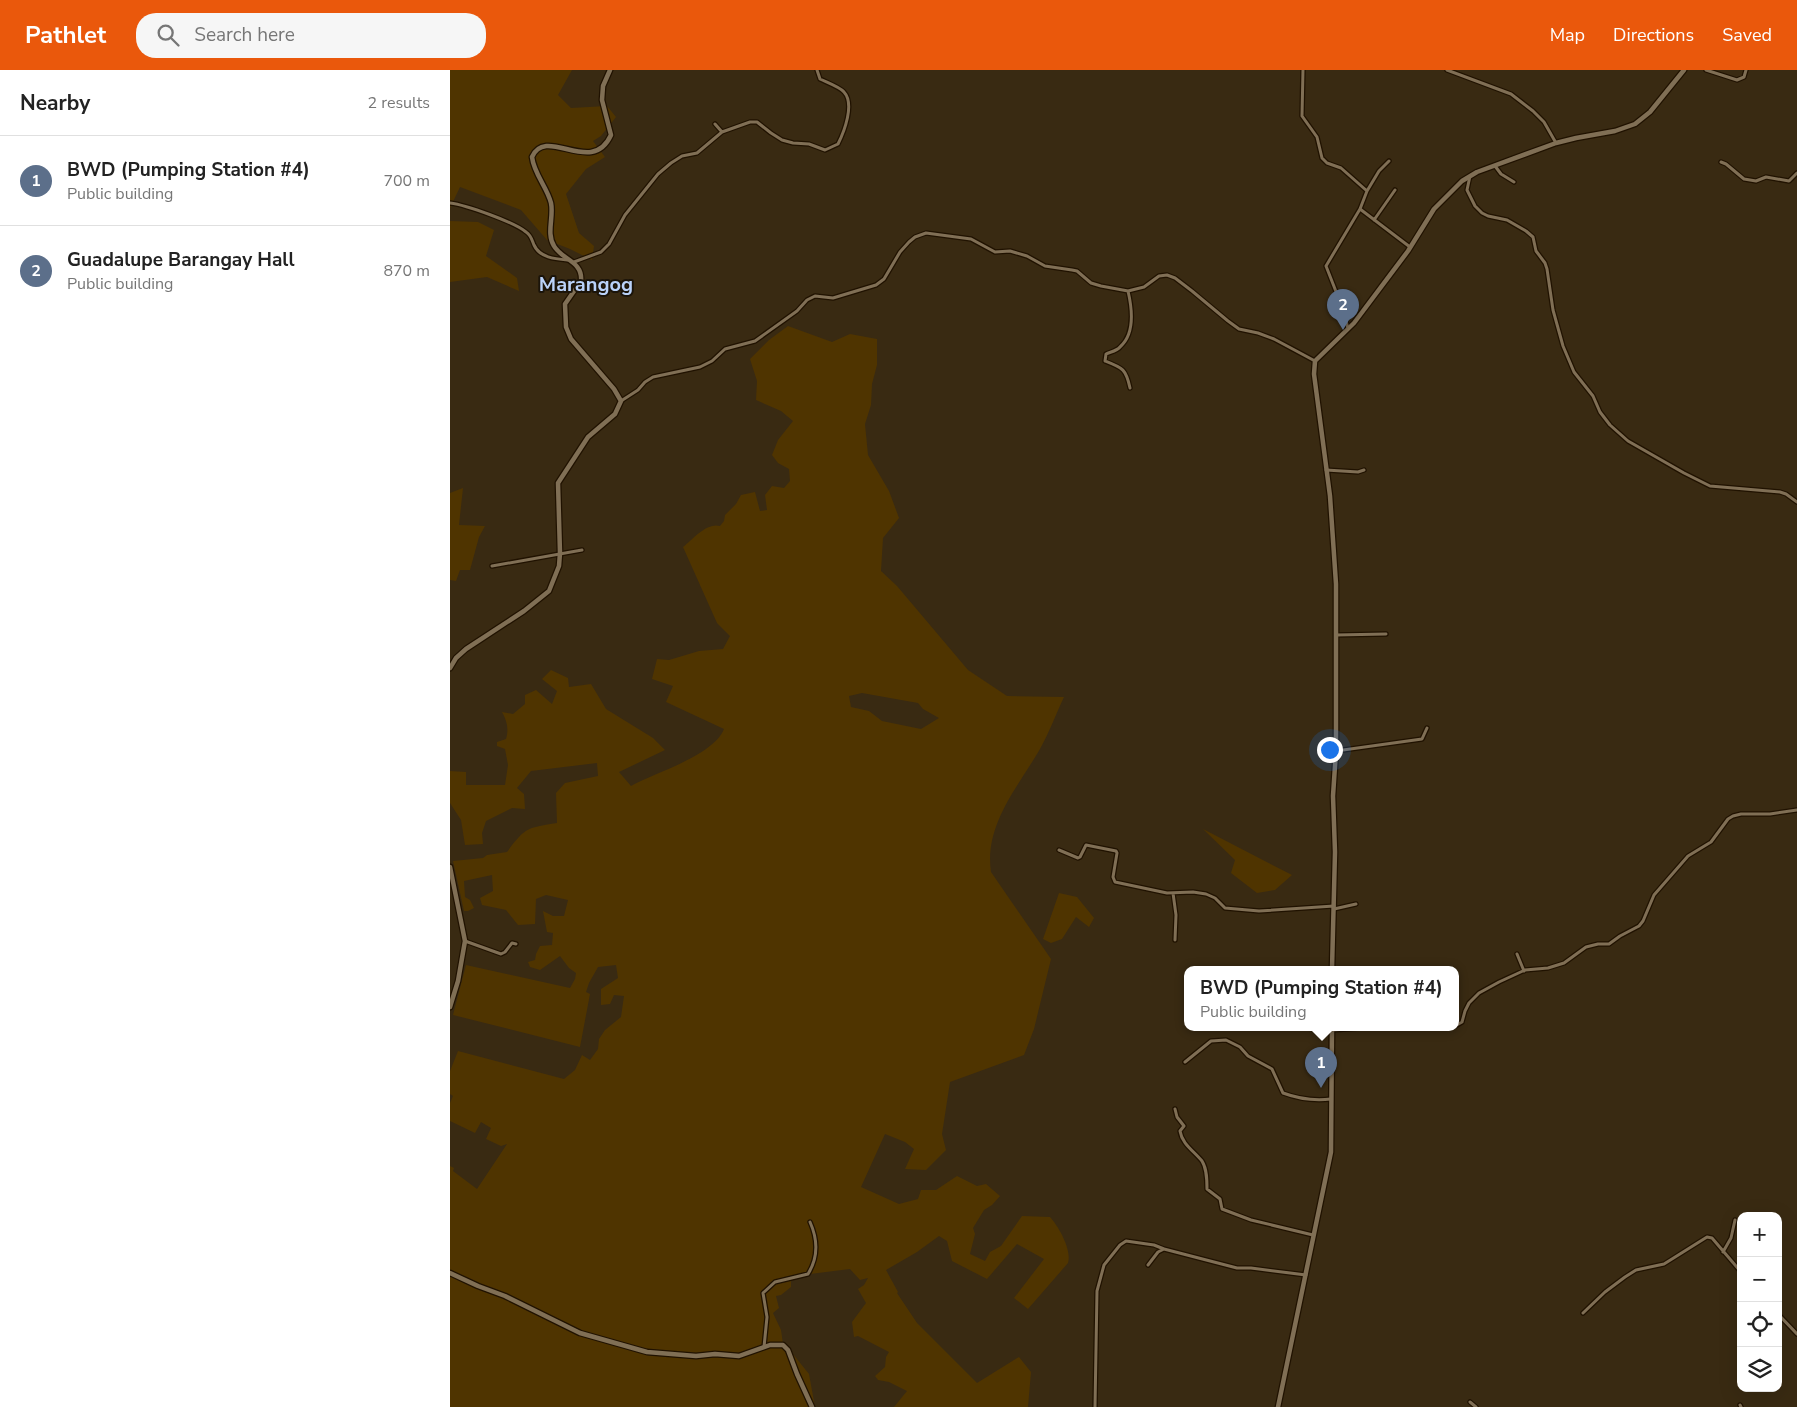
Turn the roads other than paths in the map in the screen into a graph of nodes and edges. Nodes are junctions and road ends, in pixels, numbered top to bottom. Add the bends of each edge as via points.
1 (610, 70) edge
2 (817, 70) edge
3 (1303, 70) edge
4 (1447, 70) edge
5 (1684, 70) edge
6 (1706, 70) edge
7 (1746, 70) edge
8 (715, 124) dead end
9 (722, 132) junction
10 (1556, 143) junction
11 (1390, 161) dead end
12 (1722, 162) dead end
13 (1495, 166) junction
14 (1797, 173) edge
15 (1470, 176) junction
16 (1514, 182) dead end
17 (1395, 190) dead end
18 (1367, 191) junction
19 (450, 203) edge
20 (1360, 209) junction
21 (1374, 220) junction
22 (1410, 247) junction
23 (572, 261) junction
24 (1128, 291) junction
25 (1348, 329) junction
26 (1314, 361) junction
27 (1130, 388) dead end
28 (621, 400) junction
29 (1326, 470) junction
30 (1364, 470) dead end
31 (1797, 502) edge
32 (582, 550) dead end
33 (560, 553) junction
34 (492, 566) dead end
35 (1386, 634) dead end
36 (1336, 635) junction
37 (450, 668) edge
38 (1427, 728) dead end
39 (1336, 751) junction
40 (1797, 810) edge
41 (1059, 850) dead end
42 (450, 867) edge
43 (1173, 893) junction
44 (1356, 904) dead end
45 (1334, 908) junction
46 (1175, 940) dead end
47 (465, 941) junction
48 (516, 944) dead end
49 (1517, 954) dead end
50 (1332, 966) edge
51 (1524, 971) junction
52 (450, 1007) edge
53 (1459, 1023) edge
54 (1332, 1031) edge
55 (1185, 1062) dead end
56 (1331, 1099) junction
57 (1175, 1109) dead end
58 (1735, 1220) dead end
59 (810, 1222) dead end
60 (1313, 1235) junction
61 (1164, 1249) junction
62 (1723, 1252) junction
63 (1148, 1265) dead end
64 (1737, 1268) edge
65 (450, 1273) edge
66 (1306, 1275) junction
67 (1583, 1313) dead end
68 (1782, 1318) edge
69 (1797, 1334) edge
70 (764, 1347) junction
71 (1470, 1402) dead end
72 (812, 1407) edge
73 (1095, 1407) edge
74 (1278, 1407) edge
75 (1476, 1407) edge

1 - 23 main road via 602,92 611,135 608,141 598,150 589,152 546,145 539,147 532,157 533,166 551,203 554,246
2 - 9 street via 820,79 843,91 848,98 845,130 838,144 825,150 809,144 793,144 757,122
3 - 18 street via 1302,116 1318,137 1322,158 1341,168
4 - 10 street via 1511,94 1544,122
5 - 10 main road via 1641,120 1615,131
6 - 7 street via 1737,80 1744,76
8 - 9 street
9 - 23 street via 697,153 677,158 658,174 619,223 609,244 601,252
10 - 13 main road
11 - 18 street via 1379,171
12 - 14 street via 1744,178 1756,181 1766,177 1789,181
13 - 15 main road
13 - 16 street
15 - 22 main road via 1439,204
15 - 31 street via 1469,198 1482,213 1507,220 1533,237 1536,251 1547,269 1553,310 1566,353 1574,372 1610,425 1628,441 1710,486 1780,492
17 - 21 street
18 - 20 street
19 - 23 street via 505,220 527,232 537,251
20 - 21 street
20 - 25 street via 1326,266
21 - 22 street
22 - 25 main road
23 - 28 main road via 580,271 581,281 564,304 566,326 571,339
24 - 26 street via 1144,288 1164,274 1170,276 1239,329 1274,339
24 - 27 street via 1131,325 1120,348 1106,354 1105,361 1124,370
24 - 28 street via 1091,283 1077,271 1045,266 1010,251 995,252 970,239 926,233 909,242 884,279 876,285 834,298 815,296 755,342 725,349 700,367 653,377
25 - 26 main road
26 - 29 main road
28 - 33 main road via 615,414 588,437 558,483
29 - 30 street
29 - 36 main road via 1334,558
32 - 33 street
33 - 34 street
33 - 37 main road via 559,566 549,591 524,612 466,648
35 - 36 street
36 - 39 main road
38 - 39 street via 1422,739
39 - 45 main road
40 - 51 street via 1733,816 1710,842 1693,852 1654,895 1639,926 1609,944 1586,947 1564,963
41 - 43 street via 1080,858 1086,845 1112,848 1117,853 1115,882
42 - 47 main road
43 - 45 street via 1206,894 1225,908 1259,911
43 - 46 street
44 - 45 street
45 - 50 main road
47 - 48 street via 501,954 512,942
47 - 52 main road
49 - 51 street
51 - 53 street via 1479,993
54 - 56 main road
55 - 56 street via 1211,1041 1226,1040 1272,1069 1283,1093 1297,1098
56 - 60 main road via 1331,1152
57 - 60 street via 1176,1117 1184,1126 1180,1131 1181,1137 1203,1162 1207,1189 1220,1199 1222,1209 1251,1220
58 - 62 street via 1731,1238
59 - 70 street via 817,1240 813,1266 808,1274 775,1282 764,1293 767,1317
60 - 66 main road
61 - 63 street
61 - 66 street via 1237,1268
61 - 73 street via 1126,1241 1104,1265 1097,1291
62 - 64 street
62 - 67 street via 1712,1238 1707,1237 1664,1264 1625,1276
65 - 70 main road via 506,1296 580,1333 627,1347 668,1355 733,1357
66 - 74 main road
68 - 69 street
70 - 72 main road via 783,1345 787,1348
71 - 75 street

